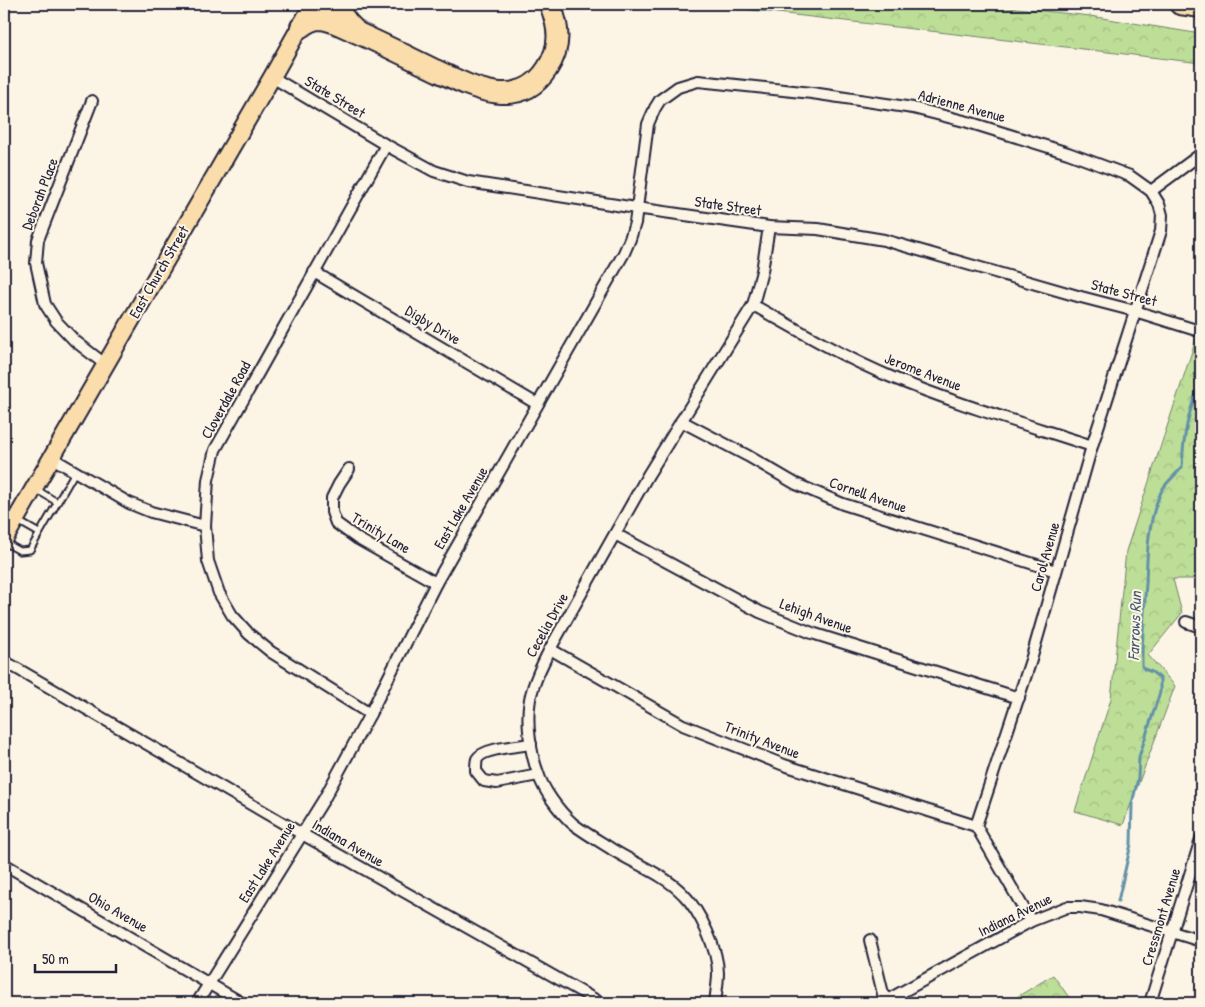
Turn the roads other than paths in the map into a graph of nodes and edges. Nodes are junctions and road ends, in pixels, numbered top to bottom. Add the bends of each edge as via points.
1 (313, 4) edge
2 (550, 4) edge
3 (1180, 4) edge
4 (338, 7) edge
5 (1201, 7) edge
6 (300, 27) junction
7 (358, 33) junction
8 (272, 77) junction
9 (756, 87) joint
10 (92, 100) dead end
11 (386, 145) junction
12 (1201, 154) edge
13 (1150, 191) junction
14 (636, 208) junction
15 (769, 227) junction
16 (314, 272) junction
17 (753, 305) junction
18 (1135, 311) junction
19 (1196, 330) dead end
20 (106, 365) junction
21 (538, 404) junction
22 (681, 421) junction
23 (1092, 446) junction
24 (52, 458) junction
25 (349, 469) dead end
26 (75, 472) junction
27 (34, 488) junction
28 (58, 502) junction
29 (10, 516) edge
30 (205, 526) junction
31 (40, 533) junction
32 (615, 534) junction
33 (4, 541) edge
34 (1056, 571) junction
35 (436, 583) junction
36 (1186, 622) dead end
37 (1201, 627) edge
38 (550, 649) junction
39 (4, 661) edge
40 (1019, 698) junction
41 (370, 714) junction
42 (531, 744) junction
43 (538, 775) junction
44 (976, 826) junction
45 (302, 834) junction
46 (1201, 839) edge
47 (4, 864) edge
48 (1031, 921) junction
49 (1172, 932) junction
50 (870, 940) dead end
51 (1201, 941) edge
52 (210, 983) junction
53 (884, 1002) edge
54 (197, 1003) edge
55 (242, 1003) edge
56 (600, 1003) edge
57 (715, 1003) edge
58 (1150, 1003) edge

1 - 6 main road, East Church Street
2 - 7 highway via 558,36 554,53 540,78 528,88 516,92 487,92 465,84
3 - 5 highway
4 - 7 highway
6 - 7 highway via 321,19
6 - 8 main road, East Church Street
8 - 11 street, State Street
8 - 20 main road, East Church Street
9 - 13 street, Adrienne Avenue via 913,108 968,122 1130,176
9 - 14 street, East Lake Avenue via 698,81 678,87 660,100 648,124
10 - 20 street, Deborah Place via 38,240 36,263 45,304 52,315 75,341
11 - 14 street, State Street via 434,171 468,182
11 - 16 street, Cloverdale Road
12 - 13 street
13 - 18 street, Carol Avenue via 1159,204 1161,231
14 - 15 street, State Street
14 - 21 street, East Lake Avenue via 635,223 624,253
15 - 17 street, Cecelia Drive
15 - 18 street, State Street via 818,229 884,240
16 - 21 street, Digby Drive
16 - 30 street, Cloverdale Road via 215,450 208,480
17 - 22 street, Cecelia Drive
17 - 23 street, Jerome Avenue via 892,377
18 - 19 street, State Street
18 - 23 street, Carol Avenue
20 - 24 main road, East Church Street
21 - 35 street, East Lake Avenue
22 - 32 street, Cecelia Drive
22 - 34 street, Cornell Avenue via 796,484 843,504
23 - 34 street, Carol Avenue
24 - 26 street
24 - 27 main road, East Church Street
25 - 35 street, Trinity Lane via 332,498 336,523
26 - 28 lane
26 - 30 street via 129,503
27 - 28 lane
27 - 29 main road, East Church Street
28 - 31 lane
29 - 31 lane
29 - 33 main road, East Church Street
30 - 41 street, Cloverdale Road via 208,561 219,593 232,615 271,652
31 - 33 lane via 30,550 20,551
32 - 38 street, Cecelia Drive
32 - 40 street, Lehigh Avenue via 760,612 812,633
34 - 40 street, Carol Avenue
35 - 41 street, East Lake Avenue
36 - 37 street
38 - 42 street, Cecelia Drive via 530,699
38 - 44 street, Trinity Avenue via 683,725 784,765
39 - 45 street, Indiana Avenue
40 - 44 street, Carol Avenue
41 - 45 street, East Lake Avenue
42 - 43 street, Cecelia Drive
42 - 43 street via 487,751 477,760 476,771 484,781 497,783
43 - 57 street, Cecelia Drive via 554,804 573,823 685,895 699,914 713,947 718,972
44 - 48 street
45 - 52 street, East Lake Avenue
45 - 56 street, Indiana Avenue
46 - 49 street, Cressmont Avenue
47 - 52 street, Ohio Avenue
48 - 49 street, Indiana Avenue via 1067,907 1080,907 1101,910
48 - 53 street, Indiana Avenue
49 - 51 street, Indiana Avenue
49 - 58 street, Cressmont Avenue
50 - 53 street
52 - 54 street, East Lake Avenue
52 - 55 street, Ohio Avenue

